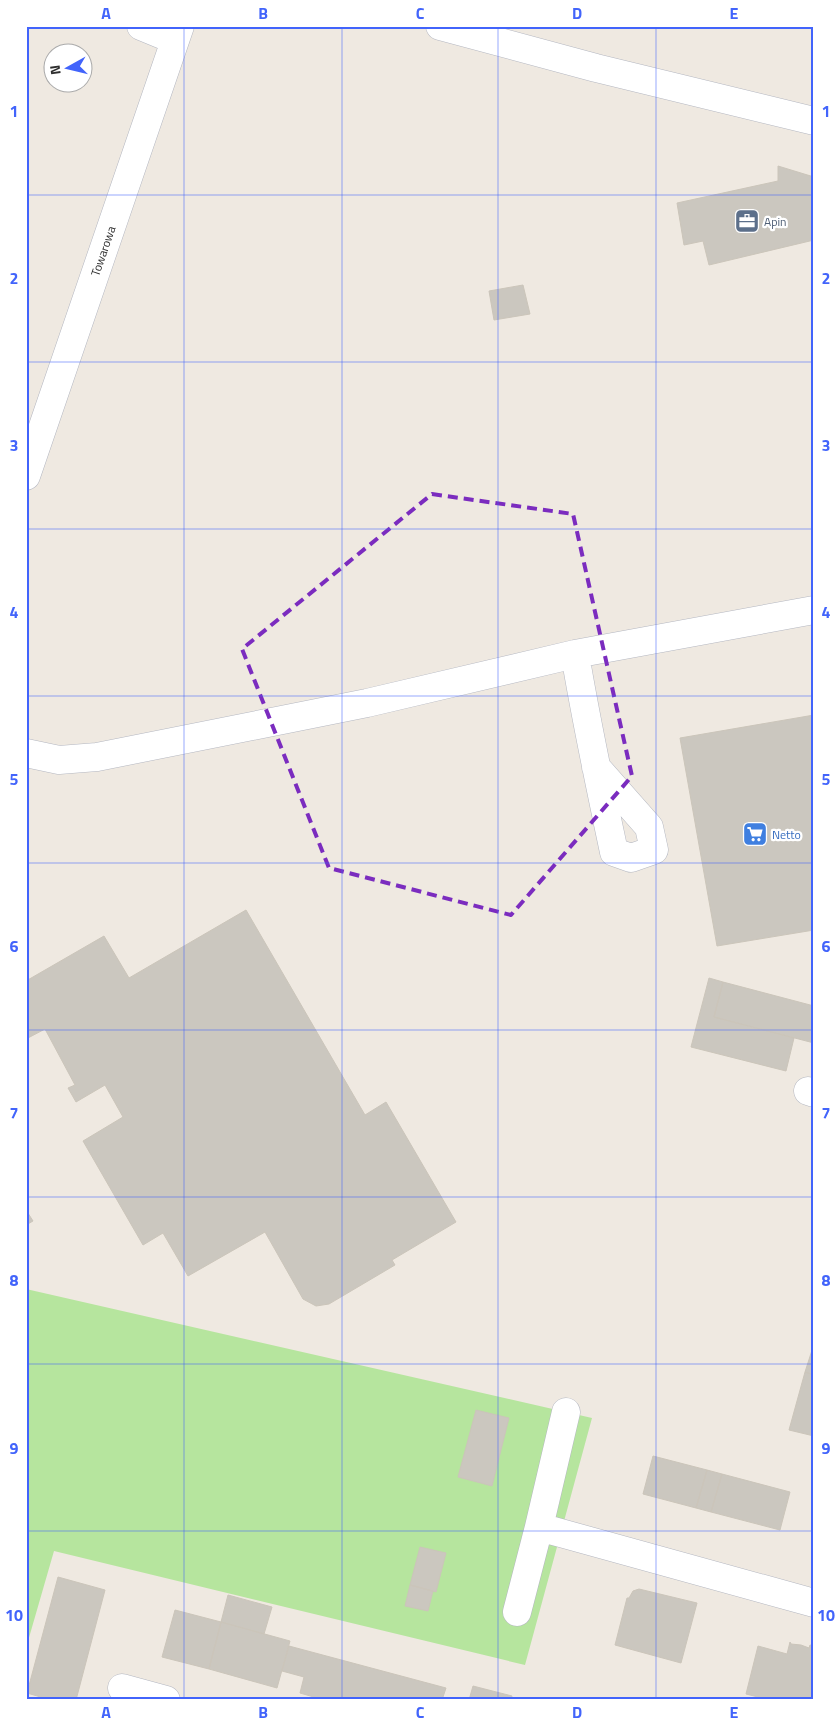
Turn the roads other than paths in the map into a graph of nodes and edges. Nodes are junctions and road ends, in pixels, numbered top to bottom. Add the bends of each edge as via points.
1 (141, 26) edge
2 (440, 26) edge
3 (178, 33) edge
4 (814, 121) edge
5 (26, 476) edge
6 (814, 610) edge
7 (575, 654) junction
8 (26, 753) edge
9 (596, 767) dead end
10 (566, 1412) dead end
11 (539, 1528) junction
12 (814, 1603) edge
13 (517, 1612) dead end
14 (122, 1688) dead end
15 (166, 1700) edge

1 - 3 street
2 - 4 street
3 - 5 street, Towarowa
6 - 7 street
7 - 8 street via 367,703 97,757 59,760
7 - 9 street
10 - 11 street
11 - 12 street
11 - 13 street
14 - 15 street

